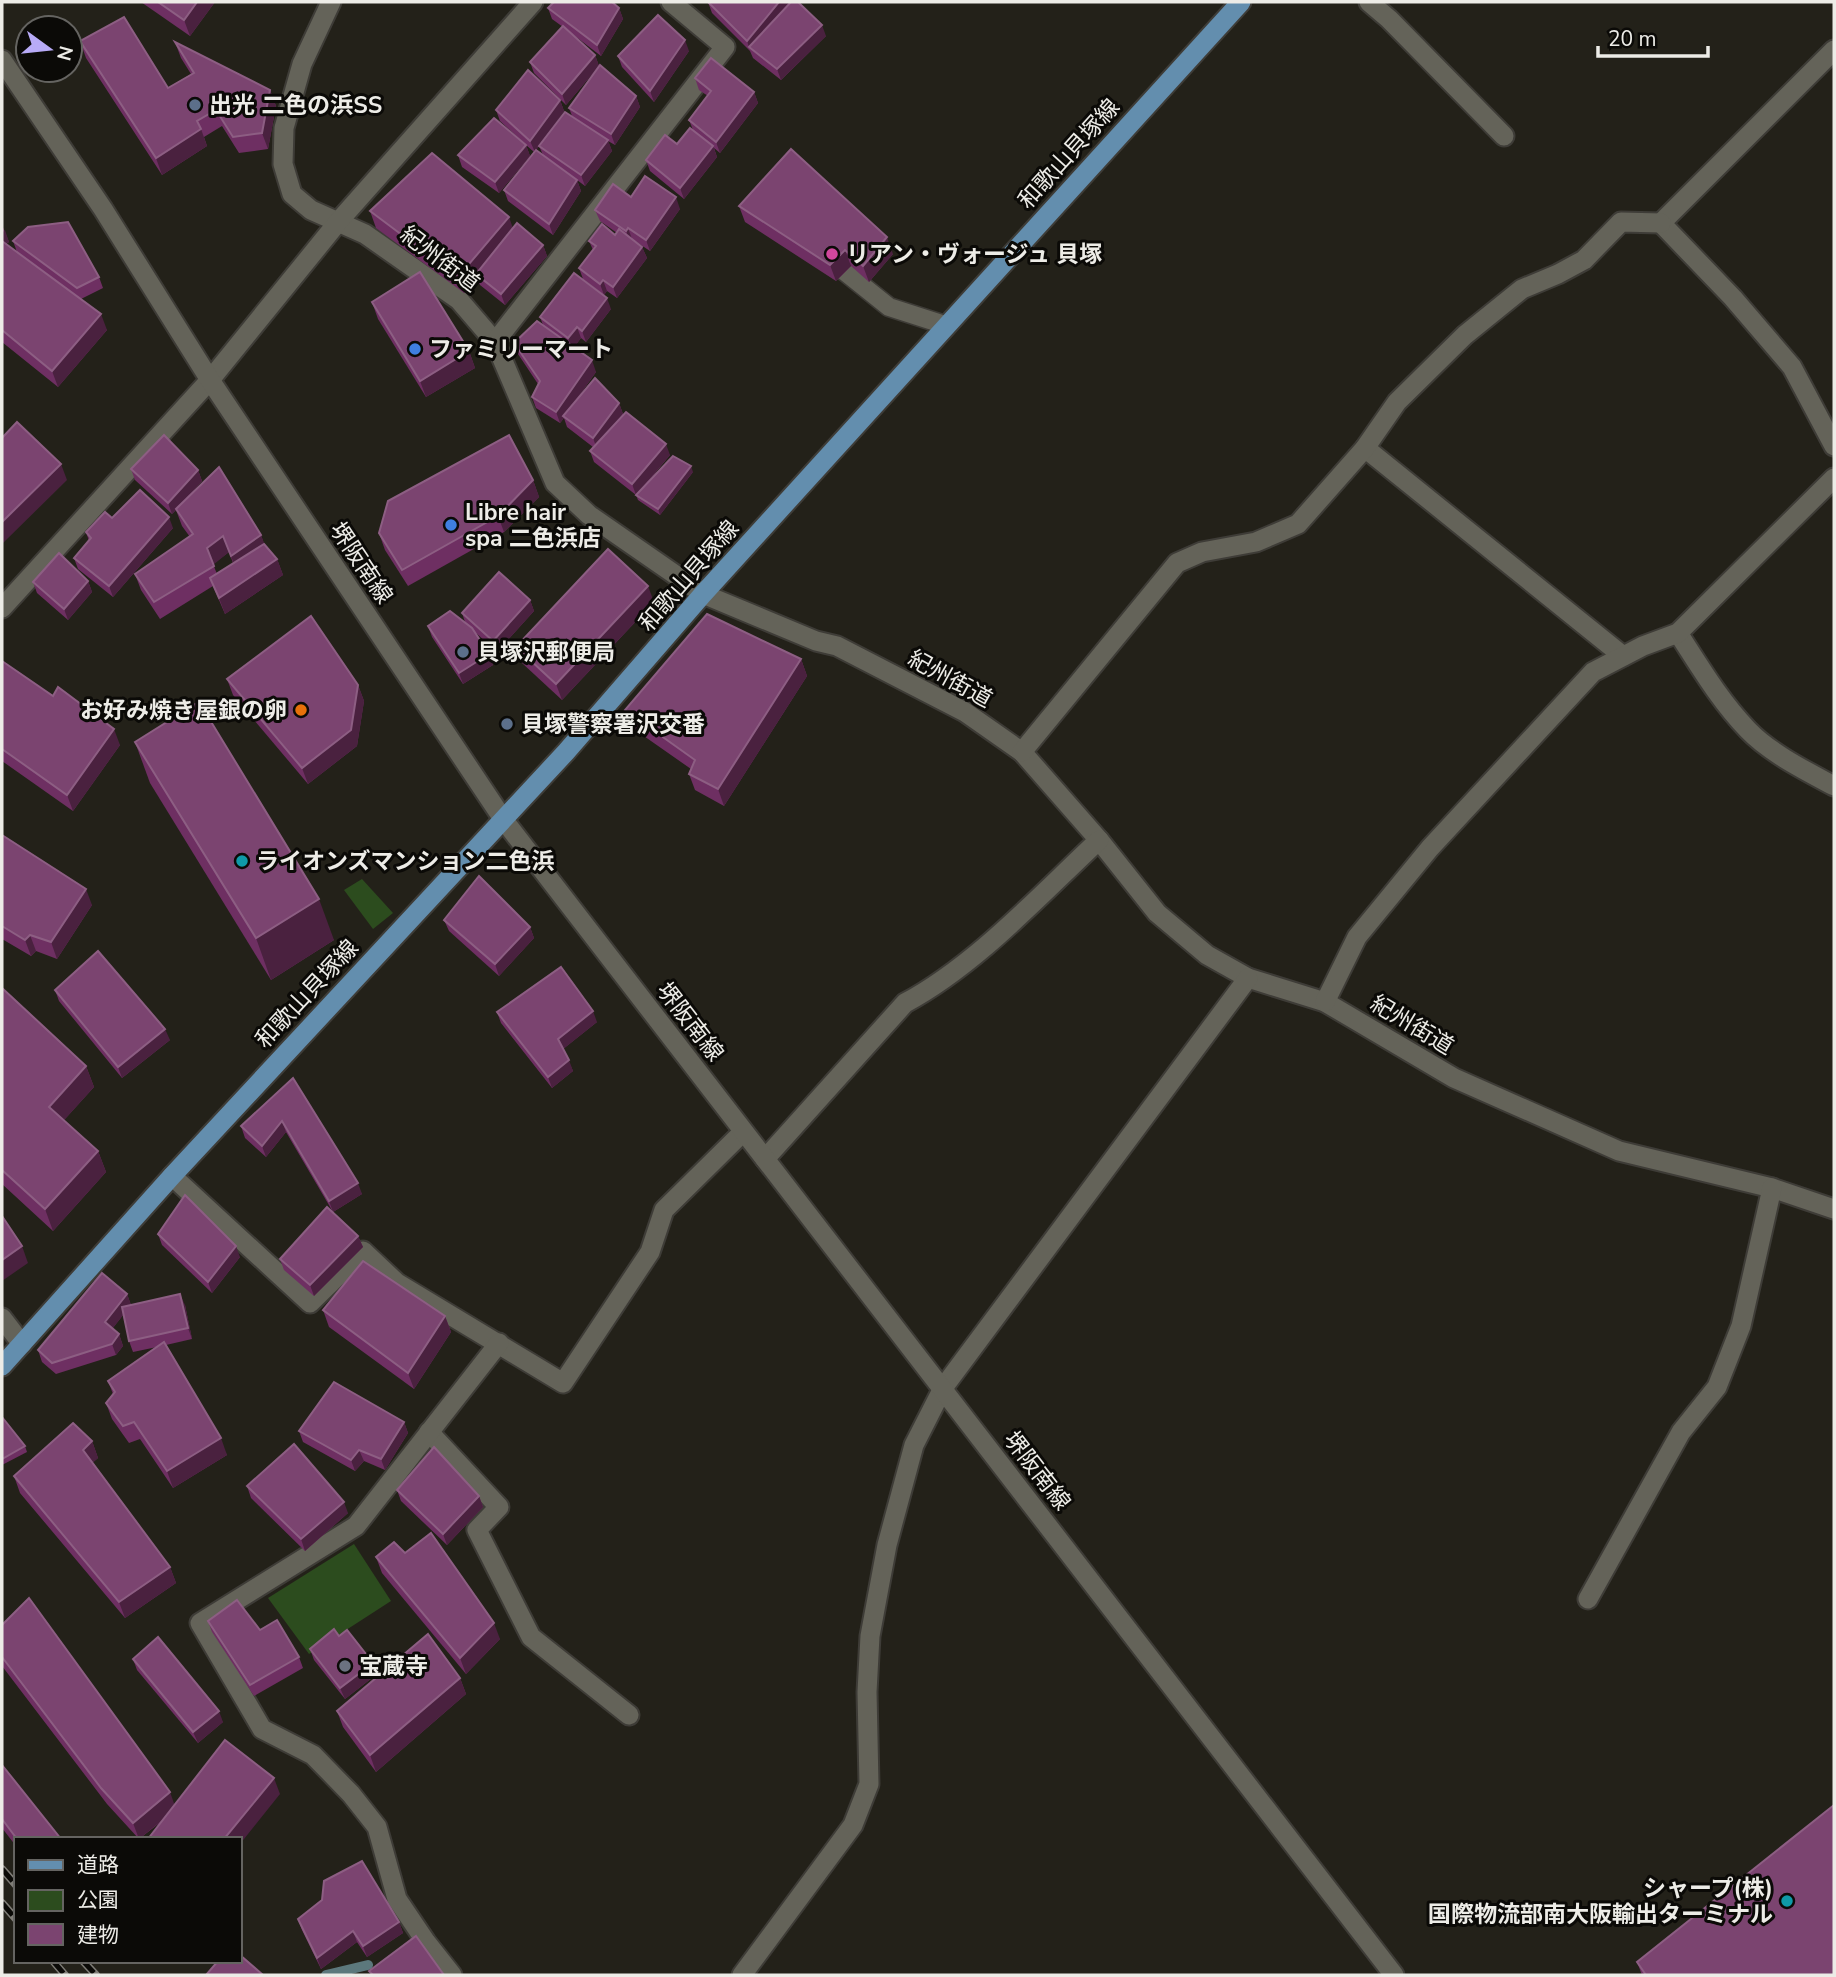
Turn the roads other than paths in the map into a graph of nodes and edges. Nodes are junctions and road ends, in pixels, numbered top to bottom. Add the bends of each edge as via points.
1 (331, 2) edge
2 (533, 2) edge
3 (671, 2) edge
4 (1241, 2) edge
5 (1369, 2) edge
6 (1834, 50) edge
7 (2, 60) edge
8 (1504, 136) dead end
9 (338, 222) junction
10 (1661, 223) junction
11 (813, 246) edge
12 (946, 325) junction
13 (495, 342) junction
14 (210, 380) junction
15 (1834, 446) edge
16 (1365, 448) junction
17 (1834, 478) edge
18 (703, 594) junction
19 (2, 606) edge
20 (1678, 633) junction
21 (1623, 656) junction
22 (1022, 752) junction
23 (1834, 786) edge
24 (503, 819) junction
25 (1099, 840) junction
26 (1248, 978) junction
27 (1325, 1002) junction
28 (743, 1132) junction
29 (765, 1159) junction
30 (172, 1176) junction
31 (1772, 1188) junction
32 (1834, 1209) edge
33 (2, 1318) edge
34 (22, 1343) junction
35 (499, 1343) junction
36 (2, 1366) edge
37 (943, 1388) junction
38 (429, 1432) junction
39 (1588, 1599) dead end
40 (629, 1715) dead end
41 (452, 1975) edge
42 (742, 1975) edge
43 (1394, 1975) edge

1 - 9 street, 紀州街道 via 302,64 284,128 283,164 292,194 312,211
2 - 9 street
3 - 13 street via 725,47
4 - 12 main road, 和歌山貝塚線
5 - 8 street
6 - 10 street
7 - 14 street, 堺阪南線
9 - 13 street, 紀州街道 via 365,234 459,300
9 - 14 street
10 - 15 street via 1792,367
10 - 16 street via 1621,222 1584,260 1522,289 1490,313 1397,402
11 - 12 lane via 889,307
12 - 18 main road, 和歌山貝塚線
13 - 18 street, 紀州街道 via 555,483 589,515
14 - 19 street
14 - 24 street, 堺阪南線
16 - 21 street
16 - 22 street via 1298,524 1256,542 1202,552 1177,562
17 - 20 street
18 - 22 street, 紀州街道 via 837,646 965,712
18 - 24 main road, 和歌山貝塚線
20 - 21 street
20 - 23 street via 1717,695 1750,732 1799,768
21 - 27 street via 1593,672 1430,848 1357,937
22 - 25 street, 紀州街道
24 - 28 street, 堺阪南線
24 - 30 main road, 和歌山貝塚線
25 - 26 street, 紀州街道 via 1157,913 1208,955
25 - 29 street via 976,954 905,1003
26 - 27 street, 紀州街道
26 - 37 street
27 - 31 street, 紀州街道 via 1454,1078 1619,1151
28 - 29 street, 堺阪南線
28 - 35 street via 664,1210 650,1252 564,1383
29 - 37 street, 堺阪南線
30 - 34 main road, 和歌山貝塚線
30 - 35 street via 310,1303 363,1251 397,1283
31 - 32 street, 紀州街道
31 - 39 street via 1741,1326 1717,1387 1681,1432
33 - 34 street
34 - 36 main road, 和歌山貝塚線
35 - 38 street
37 - 42 street via 914,1445 887,1545 867,1692 869,1784 853,1825
37 - 43 street, 堺阪南線
38 - 40 street via 499,1507 477,1530 531,1637
38 - 41 street via 356,1526 200,1623 262,1729 313,1755 377,1827 397,1899

